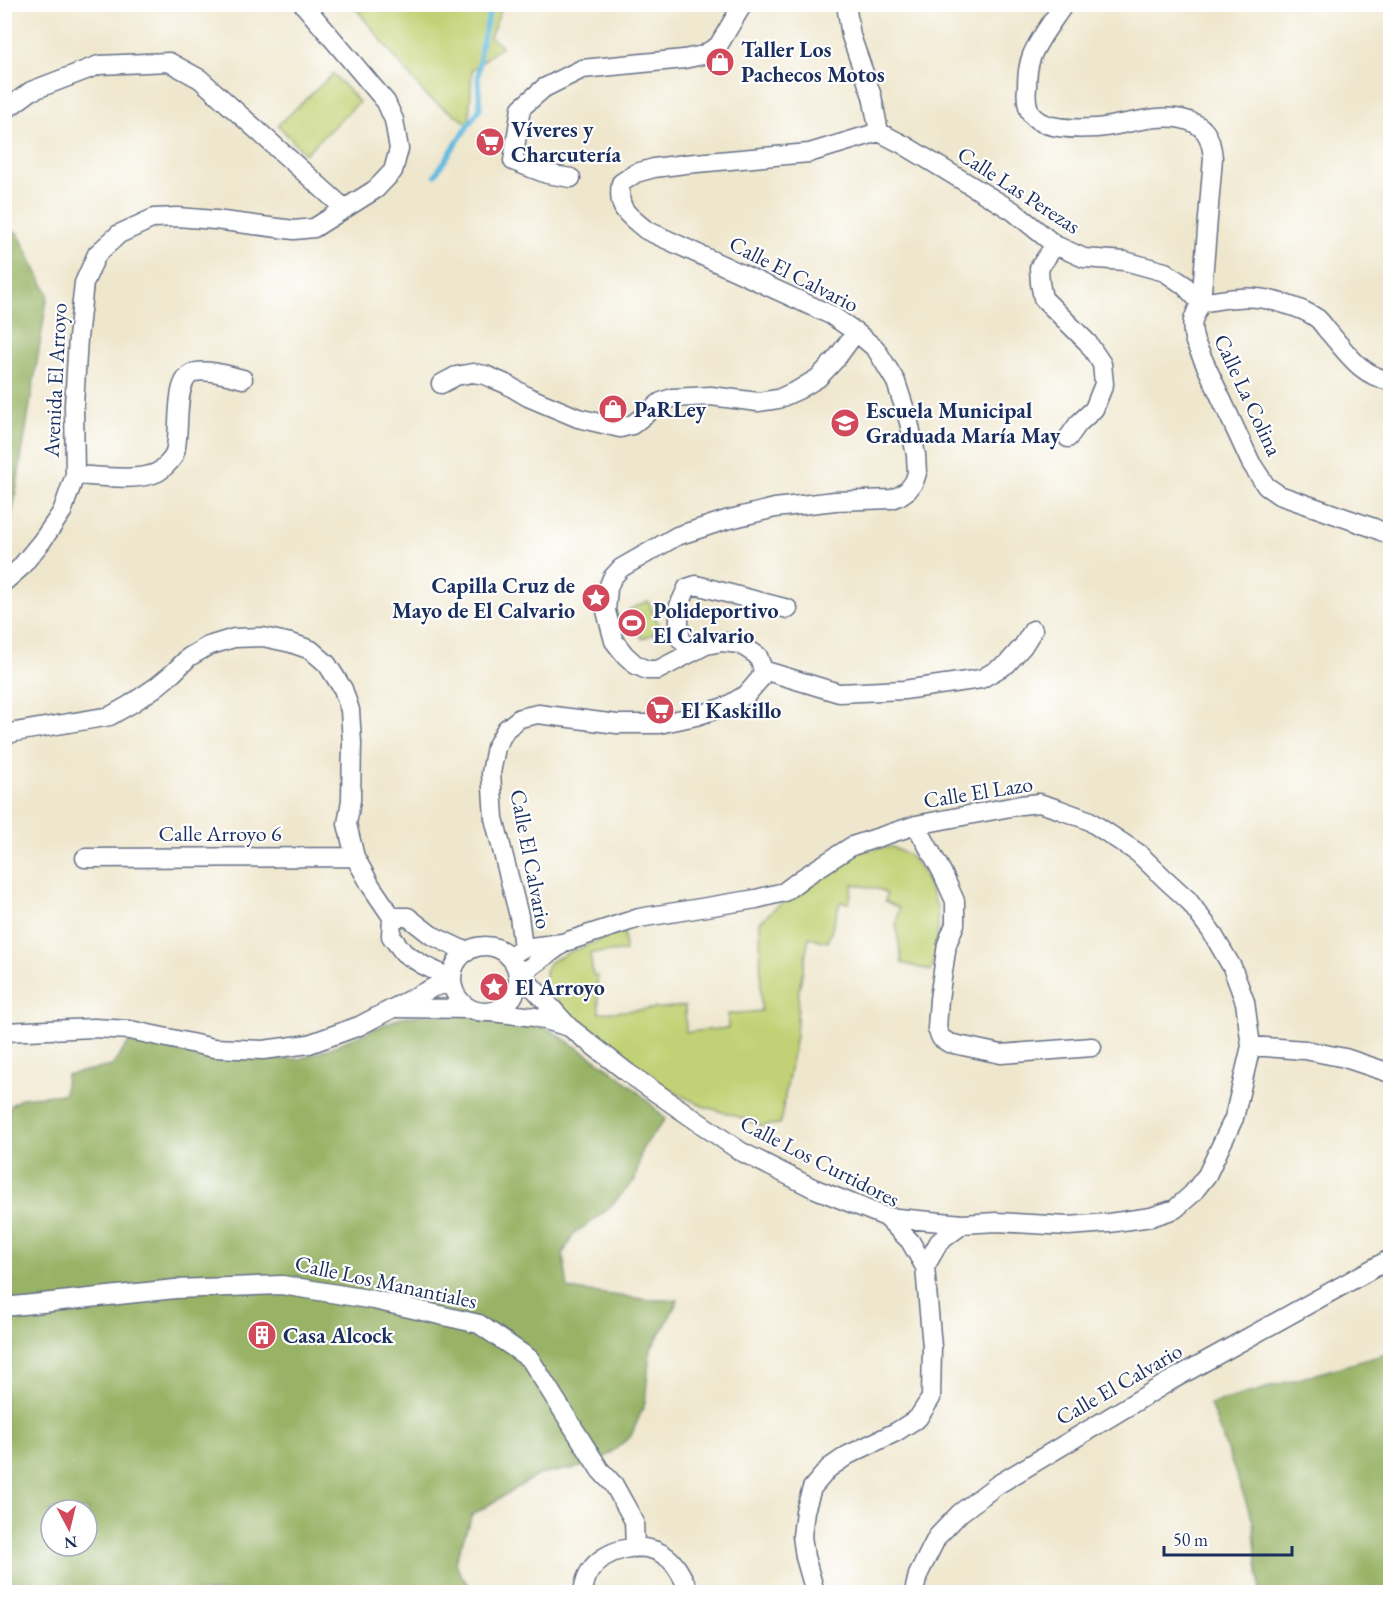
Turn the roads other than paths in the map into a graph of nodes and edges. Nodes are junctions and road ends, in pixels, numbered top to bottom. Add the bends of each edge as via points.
1 (303, 4) edge
2 (743, 4) edge
3 (846, 4) edge
4 (1064, 4) edge
5 (4, 111) edge
6 (879, 132) junction
7 (571, 178) dead end
8 (345, 209) junction
9 (1055, 245) junction
10 (1201, 303) junction
11 (856, 332) junction
12 (243, 379) dead end
13 (1390, 381) edge
14 (441, 384) dead end
15 (1068, 438) dead end
16 (75, 475) junction
17 (1390, 535) edge
18 (4, 582) edge
19 (788, 609) dead end
20 (1034, 630) dead end
21 (692, 652) junction
22 (763, 670) junction
23 (4, 736) edge
24 (916, 825) junction
25 (355, 857) junction
26 (85, 858) dead end
27 (392, 917) junction
28 (562, 944) junction
29 (467, 952) junction
30 (516, 952) junction
31 (518, 976) junction
32 (452, 981) junction
33 (395, 1008) junction
34 (469, 1009) junction
35 (490, 1012) junction
36 (569, 1027) junction
37 (4, 1032) edge
38 (1251, 1046) junction
39 (1092, 1047) dead end
40 (1390, 1073) edge
41 (886, 1217) junction
42 (963, 1224) junction
43 (1390, 1259) edge
44 (925, 1267) junction
45 (4, 1307) edge
46 (635, 1548) junction
47 (583, 1593) edge
48 (690, 1593) edge
49 (815, 1593) edge
50 (914, 1593) edge

1 - 8 street, Avenida El Arroyo via 386,102 394,120 399,149 393,171 376,189
2 - 7 street via 718,46 703,55 582,69 544,88 521,108 513,161
3 - 6 street via 851,36 872,96
4 - 10 street via 1032,55 1026,102 1032,115 1045,124 1069,128 1170,117 1185,119 1207,131 1213,158
5 - 8 street via 31,91 99,65 169,62 200,79
6 - 9 street, Calle Las Perezas via 1013,211
6 - 11 street, Calle El Calvario via 809,153 654,168 621,183 619,197 625,212 646,230 831,315
8 - 16 street, Avenida El Arroyo via 314,228 294,230 196,218 154,218 119,234 97,254 84,284 78,338
9 - 10 street, Calle Las Perezas via 1084,258 1125,261 1165,272
9 - 15 street via 1039,268 1043,298 1088,343 1102,364 1104,384 1094,409
10 - 13 street, Calle La Colina via 1248,297 1297,308 1317,319 1358,366
10 - 17 street, Calle La Colina via 1191,328 1251,463 1266,486 1279,495
11 - 14 street via 818,378 778,399 672,399 661,402 632,426 620,428 578,418 484,375 456,376
11 - 21 street, Calle El Calvario via 876,349 896,382 916,454 914,482 909,490 892,499 775,508 726,520 677,536 621,568 608,588 606,611 614,641 625,655 636,665 658,670
12 - 16 street via 194,372 185,379 174,457 158,472 136,478
16 - 18 street, Avenida El Arroyo via 62,512 20,568
19 - 21 street via 696,585 687,588 679,606 679,627 681,640
20 - 22 street via 1007,664 981,679 904,690 839,693
21 - 22 street, Calle El Calvario via 722,642 740,644 758,656
22 - 30 street, Calle El Calvario via 747,694 727,706 696,716 659,724 617,724 538,714 520,718 506,729 496,747 491,773 494,818 519,916
23 - 25 street via 110,716 156,687 189,657 208,646 234,638 263,637 291,642 310,650 327,664 343,689 350,710 351,800 347,824
24 - 28 street, Calle El Lazo via 852,846 784,892 639,918
24 - 38 street, Calle El Lazo via 1039,803 1088,820 1138,853 1188,900 1212,931 1245,1002
24 - 39 street via 955,901 955,924 947,944 939,999 937,1029 941,1038 1001,1054
25 - 26 street, Calle Arroyo 6
25 - 27 street
27 - 29 street via 408,917 431,935
27 - 32 street via 391,936 404,953
28 - 30 street, Calle El Lazo
28 - 31 street, Calle El Lazo
29 - 30 street via 489,947
29 - 32 street via 458,959
30 - 31 street
31 - 35 street via 508,1003
31 - 36 street, Calle Los Curtidores
32 - 33 street
32 - 34 street via 454,993
33 - 34 street
33 - 37 street via 309,1044 263,1050 214,1048 130,1030
34 - 35 street
35 - 36 street, Calle Los Curtidores via 535,1017
36 - 41 street, Calle Los Curtidores via 740,1151 813,1188
38 - 40 street via 1305,1050
38 - 42 street, Calle El Lazo via 1234,1118 1217,1156 1192,1194 1174,1209 1151,1217 1099,1224
41 - 42 street, Calle El Lazo
41 - 44 street, Calle Los Curtidores via 910,1241
42 - 44 street via 939,1242
43 - 50 street, Calle El Calvario via 1170,1381 989,1491 937,1537 918,1575
44 - 49 street, Calle Los Curtidores via 932,1398 918,1419 848,1455 829,1468 812,1488 802,1536
45 - 46 street, Calle Los Manantiales via 175,1289 282,1285 374,1300 479,1324 530,1359 634,1521
46 - 47 street via 607,1554 596,1563
46 - 48 street via 649,1548 670,1559

